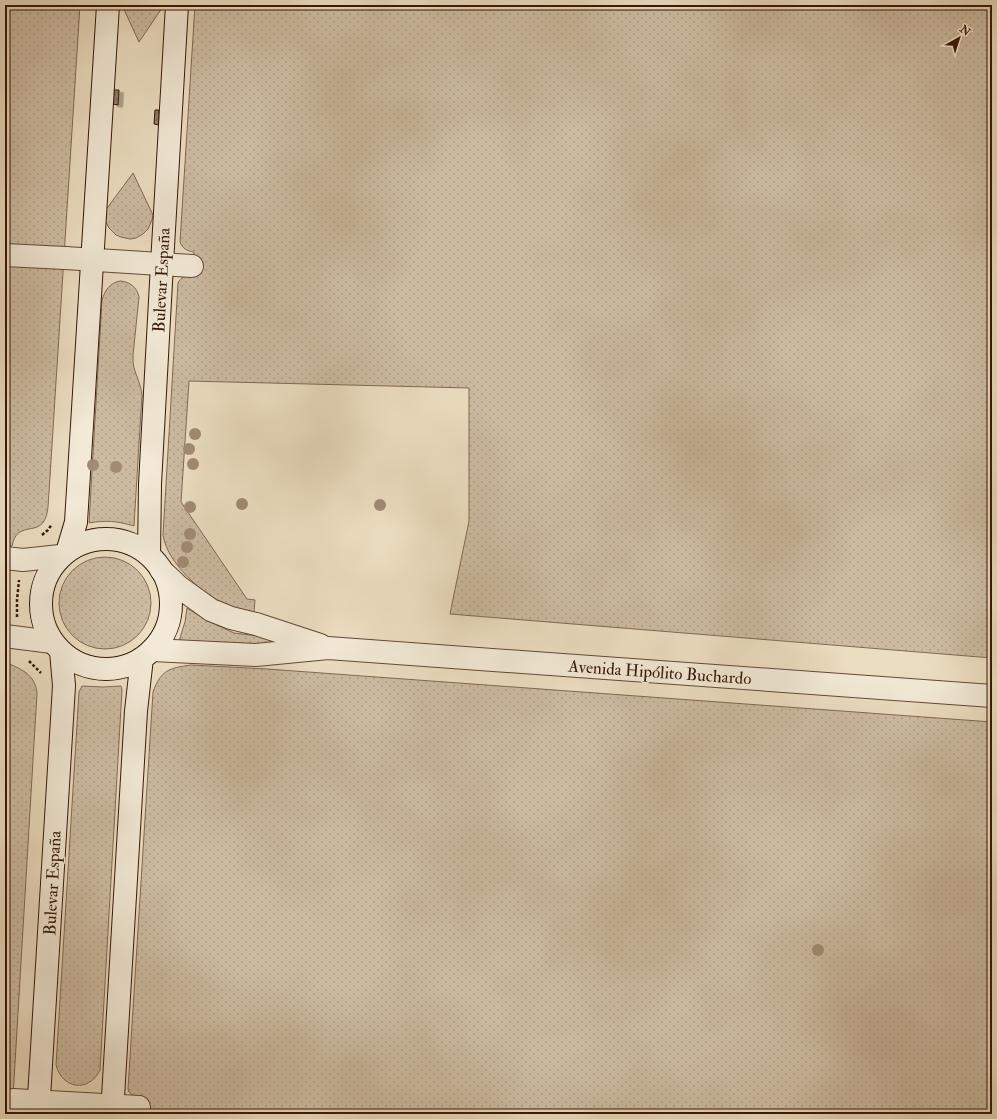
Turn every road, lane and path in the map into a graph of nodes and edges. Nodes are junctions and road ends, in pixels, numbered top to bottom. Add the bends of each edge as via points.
1 (108, 5) edge
2 (178, 5) edge
3 (5, 255) edge
4 (92, 260) junction
5 (162, 264) junction
6 (192, 266) dead end
7 (64, 553) junction
8 (5, 558) edge
9 (155, 562) junction
10 (5, 636) edge
11 (57, 647) junction
12 (328, 648) junction
13 (147, 654) junction
14 (992, 696) edge
15 (14, 1100) dead end
16 (139, 1107) dead end
17 (39, 1108) edge
18 (113, 1110) edge

1 - 4 main road
2 - 5 main road, Bulevar España
3 - 4 main road
4 - 5 main road
4 - 7 main road via 76,522
5 - 6 main road
5 - 9 main road, Bulevar España via 150,484
7 - 8 main road via 23,560
7 - 9 main road via 89,540 112,538 134,545
7 - 11 main road via 47,574 40,597 42,620
9 - 12 main road, Avenida Hipólito Buchardo via 179,587 211,610
9 - 13 main road via 167,581 170,593 170,618 160,641
10 - 11 main road
11 - 13 main road via 82,665 106,669 131,664
11 - 17 main road, Bulevar España via 64,686
12 - 13 main road, Avenida Hipólito Buchardo via 256,655
12 - 14 main road, Avenida Hipólito Buchardo
13 - 18 main road via 136,711
15 - 17 main road
16 - 18 main road
17 - 18 main road

